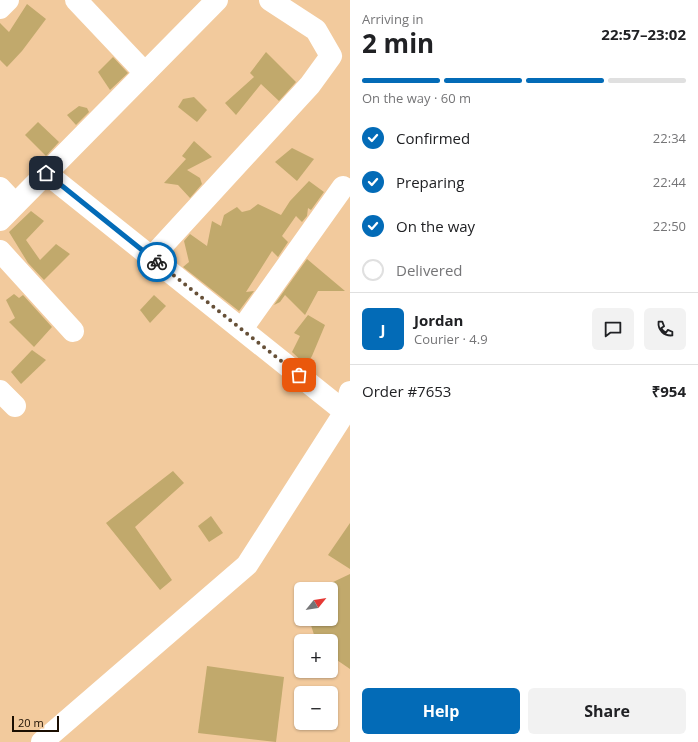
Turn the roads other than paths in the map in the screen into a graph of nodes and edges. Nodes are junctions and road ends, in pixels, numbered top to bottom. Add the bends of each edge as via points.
1 (8, 0) edge
2 (76, 0) edge
3 (217, 0) edge
4 (270, 0) edge
5 (0, 8) edge
6 (145, 73) junction
7 (46, 173) junction
8 (343, 187) dead end
9 (0, 188) edge
10 (15, 204) junction
11 (0, 220) edge
12 (0, 252) edge
13 (152, 258) junction
14 (242, 329) junction
15 (73, 331) dead end
16 (347, 402) edge
17 (42, 742) edge

1 - 5 street
2 - 6 street
3 - 6 street
4 - 13 street via 316,30 331,56 310,85
6 - 7 street
7 - 10 street
7 - 13 street
8 - 14 street
9 - 10 street
10 - 11 street
12 - 15 street
13 - 14 street
14 - 16 street
16 - 17 street via 247,565

